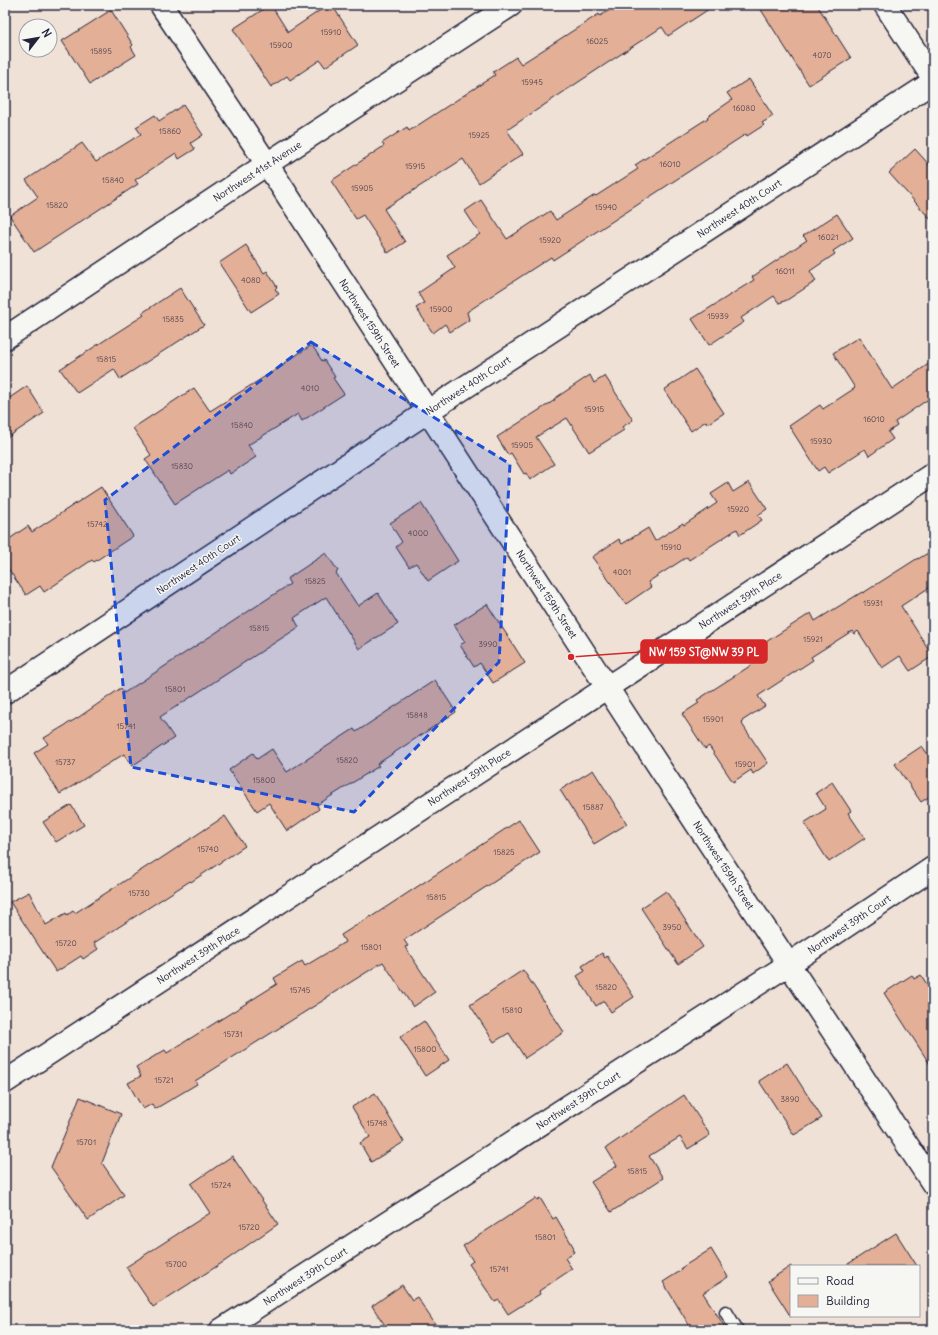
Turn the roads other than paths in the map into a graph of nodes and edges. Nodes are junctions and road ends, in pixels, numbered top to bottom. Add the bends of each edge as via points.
1 (161, 5) edge
2 (511, 5) edge
3 (885, 5) edge
4 (933, 78) edge
5 (933, 82) edge
6 (267, 164) junction
7 (5, 338) edge
8 (427, 412) junction
9 (933, 474) edge
10 (607, 687) junction
11 (5, 692) edge
12 (933, 868) edge
13 (789, 964) junction
14 (5, 1082) edge
15 (933, 1184) edge
16 (726, 1312) dead end
17 (221, 1330) edge
18 (737, 1330) edge

1 - 6 street, Northwest 159th Street
2 - 6 street, Northwest 41st Avenue
3 - 4 street
5 - 8 street, Northwest 40th Court
6 - 7 street, Northwest 41st Avenue
6 - 8 street, Northwest 159th Street
8 - 10 street, Northwest 159th Street
8 - 11 street, Northwest 40th Court
9 - 10 street, Northwest 39th Place
10 - 13 street, Northwest 159th Street
10 - 14 street, Northwest 39th Place
12 - 13 street, Northwest 39th Court
13 - 15 street, Northwest 159th Street
13 - 17 street, Northwest 39th Court
16 - 18 lane

